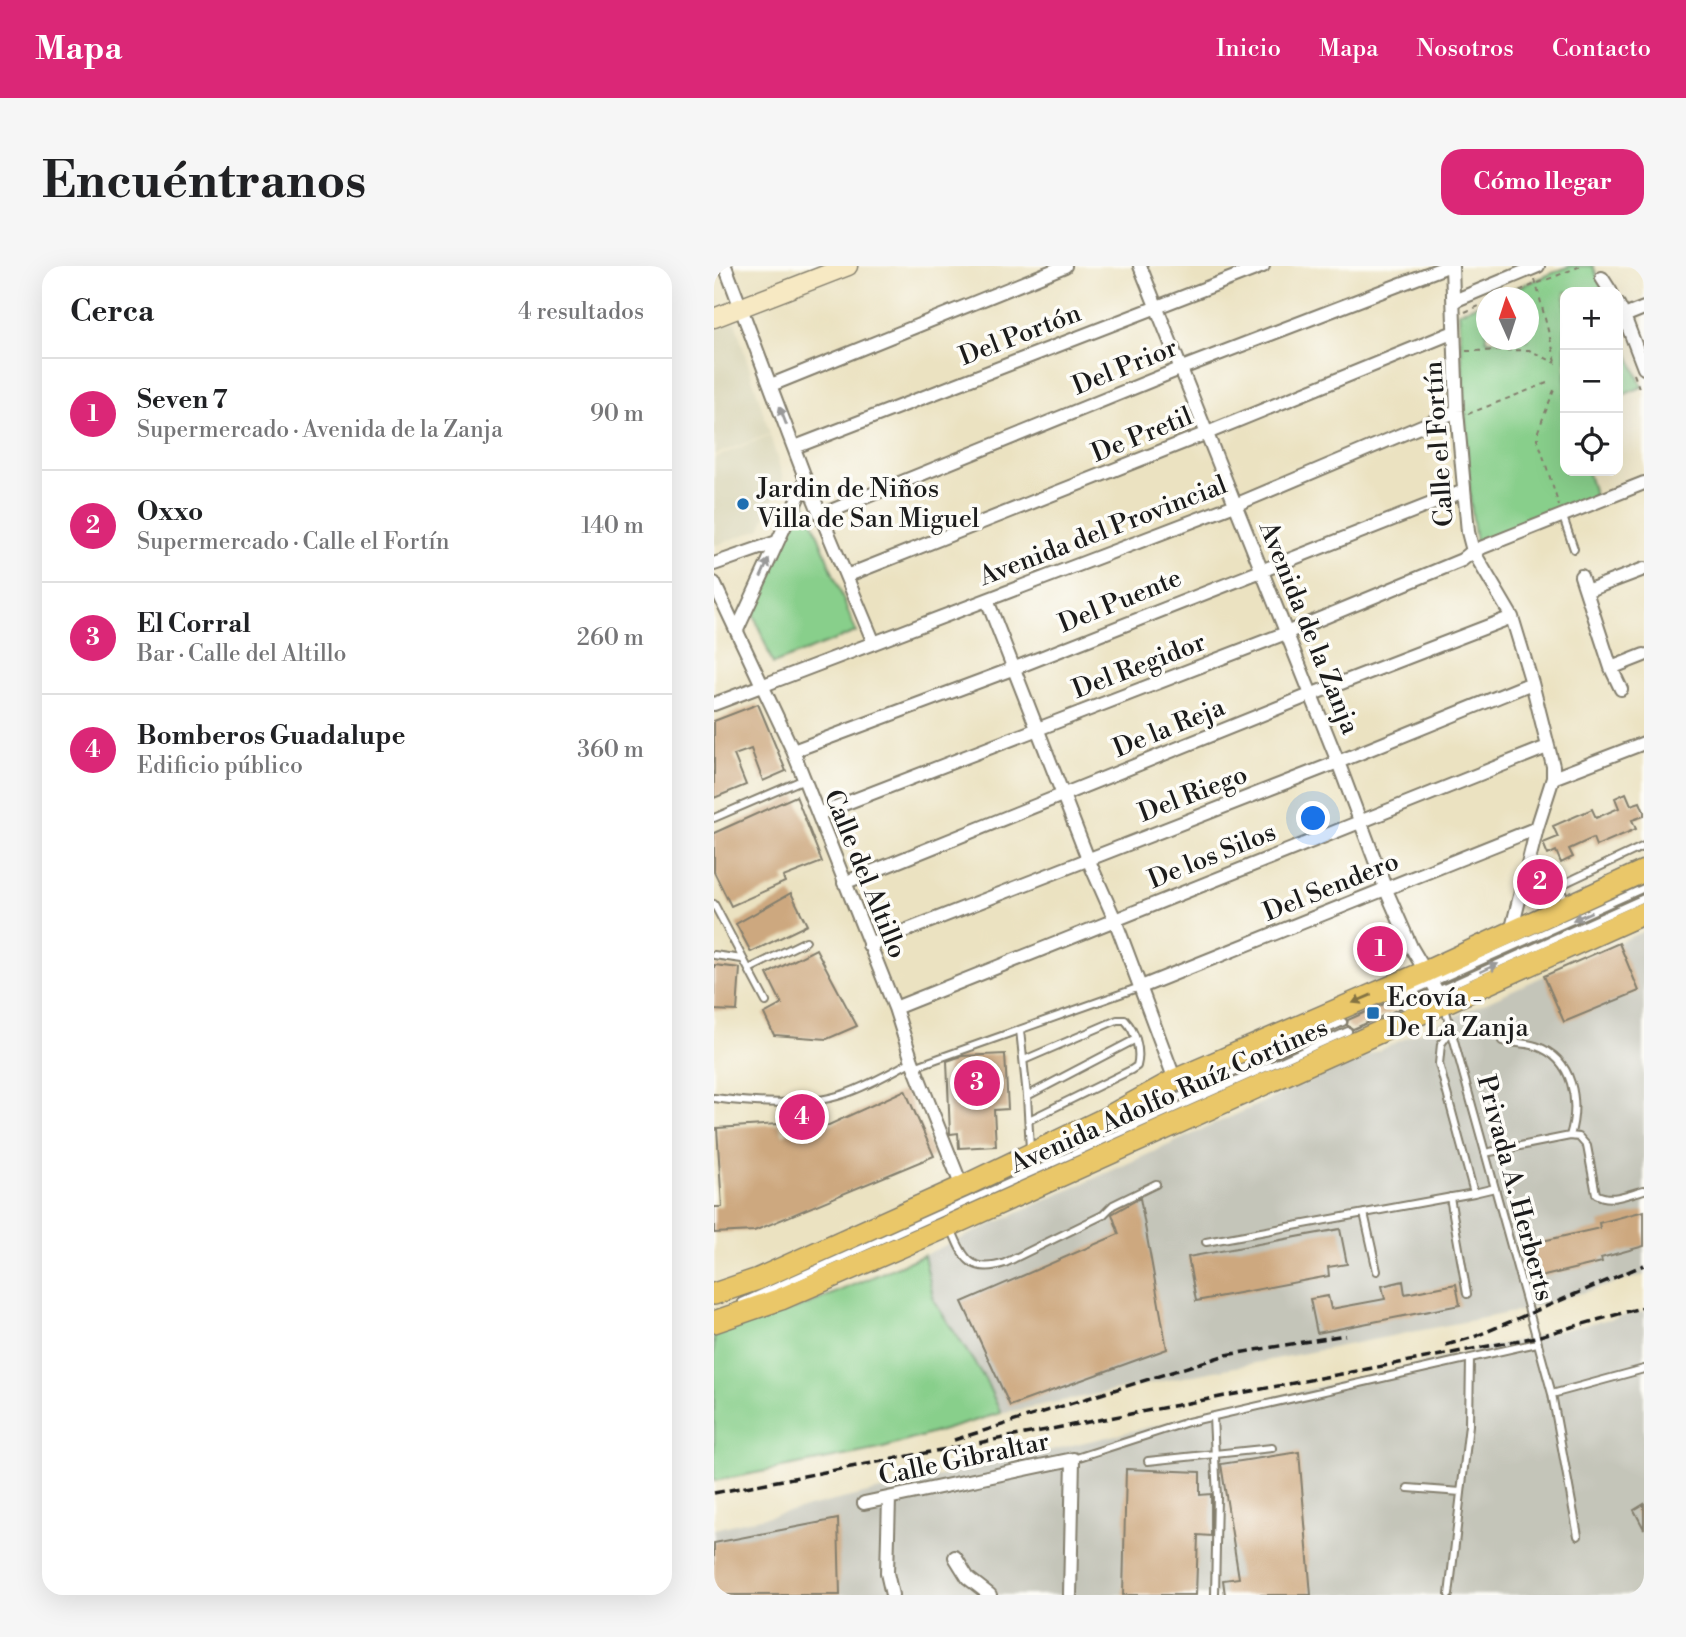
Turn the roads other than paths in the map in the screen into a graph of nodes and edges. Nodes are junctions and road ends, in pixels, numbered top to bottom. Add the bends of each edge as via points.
1 (725, 266) edge
2 (848, 266) edge
3 (1065, 266) edge
4 (1140, 266) edge
5 (1263, 266) edge
6 (1450, 266) edge
7 (1535, 267) edge
8 (1602, 278) dead end
9 (1608, 287) edge
10 (1454, 301) junction
11 (741, 306) junction
12 (1155, 307) junction
13 (1644, 308) edge
14 (1623, 310) edge
15 (1623, 315) edge
16 (714, 318) edge
17 (1454, 332) junction
18 (1182, 368) junction
19 (1644, 368) edge
20 (771, 385) junction
21 (1457, 414) junction
22 (1207, 433) junction
23 (795, 447) junction
24 (806, 480) junction
25 (1644, 483) edge
26 (1464, 491) junction
27 (1235, 505) junction
28 (821, 515) junction
29 (1563, 517) junction
30 (777, 542) junction
31 (1574, 549) dead end
32 (1473, 551) junction
33 (714, 564) edge
34 (1644, 569) edge
35 (1261, 570) junction
36 (846, 576) junction
37 (1581, 576) dead end
38 (715, 588) edge
39 (1586, 591) junction
40 (987, 600) junction
41 (1512, 617) junction
42 (737, 630) junction
43 (1286, 633) junction
44 (874, 643) junction
45 (1644, 655) edge
46 (1015, 668) junction
47 (1611, 668) junction
48 (1532, 683) junction
49 (763, 686) junction
50 (1621, 688) dead end
51 (1310, 695) junction
52 (714, 704) edge
53 (1038, 730) junction
54 (1644, 743) edge
55 (1547, 747) junction
56 (793, 751) junction
57 (1338, 762) junction
58 (1553, 778) junction
59 (802, 780) junction
60 (1065, 796) junction
61 (818, 814) junction
62 (714, 818) edge
63 (1360, 822) junction
64 (1537, 828) junction
65 (1644, 846) edge
66 (1088, 859) junction
67 (1644, 871) edge
68 (844, 883) junction
69 (1644, 888) edge
70 (1386, 890) junction
71 (1644, 898) edge
72 (714, 904) edge
73 (1568, 906) junction
74 (1644, 913) edge
75 (1115, 920) junction
76 (1511, 932) junction
77 (806, 941) dead end
78 (869, 945) junction
79 (714, 955) edge
80 (742, 959) junction
81 (749, 969) junction
82 (1141, 987) junction
83 (1434, 987) junction
84 (1400, 997) dead end
85 (766, 1002) dead end
86 (1404, 1006) dead end
87 (895, 1008) junction
88 (1343, 1022) dead end
89 (1452, 1029) junction
90 (1020, 1030) junction
91 (1348, 1031) dead end
92 (1136, 1039) junction
93 (1502, 1041) dead end
94 (1024, 1060) junction
95 (913, 1064) junction
96 (1175, 1080) junction
97 (1027, 1096) junction
98 (714, 1098) edge
99 (1029, 1120) junction
100 (1570, 1136) junction
101 (1485, 1153) junction
102 (1031, 1154) junction
103 (1156, 1184) dead end
104 (1495, 1188) junction
105 (958, 1189) junction
106 (1644, 1190) edge
107 (1474, 1193) junction
108 (1450, 1197) junction
109 (1364, 1213) junction
110 (951, 1225) junction
111 (1206, 1242) dead end
112 (1377, 1271) dead end
113 (714, 1280) edge
114 (714, 1294) edge
115 (1467, 1294) dead end
116 (740, 1295) dead end
117 (734, 1304) dead end
118 (714, 1322) edge
119 (1537, 1343) junction
120 (1471, 1358) junction
121 (1644, 1369) edge
122 (1552, 1394) junction
123 (1213, 1417) junction
124 (1272, 1448) dead end
125 (1215, 1455) junction
126 (1073, 1459) junction
127 (1148, 1461) dead end
128 (1408, 1488) dead end
129 (1461, 1492) junction
130 (889, 1498) junction
131 (864, 1503) dead end
132 (1578, 1536) dead end
133 (955, 1557) dead end
134 (892, 1595) edge
135 (990, 1595) edge
136 (1070, 1595) edge
137 (1215, 1595) edge
138 (1449, 1595) edge

1 - 11 street
2 - 11 street
3 - 20 street
4 - 12 street, Avenida de la Zanja
5 - 12 street, Del Portón
6 - 10 street, Calle el Fortín
6 - 18 street, Del Prior
7 - 10 street
8 - 9 street
10 - 17 street, Calle el Fortín
11 - 16 street
11 - 20 street
12 - 18 street, Avenida de la Zanja
12 - 23 street, Del Portón
13 - 14 street
15 - 19 street
17 - 21 street, Calle el Fortín
17 - 22 street, De Pretil
18 - 22 street, Avenida de la Zanja
18 - 28 street, Del Prior
23 -> 20 street
21 - 26 street, Calle el Fortín
21 - 27 street, Avenida del Provincial
22 - 27 street, Avenida de la Zanja
22 - 36 street, De Pretil
23 - 24 street
24 - 28 street
24 - 30 street
25 - 29 street, Del Regidor
26 - 32 street, Calle el Fortín
26 - 35 street, Del Puente
27 - 35 street, Avenida de la Zanja
27 - 40 street, Avenida del Provincial
28 - 36 street
29 - 31 lane
29 - 32 street, Del Regidor
30 - 33 street
42 -> 30 street
32 - 41 street, Calle el Fortín
32 - 43 street, Del Regidor via 1462,560
34 - 39 street
35 - 43 street, Avenida de la Zanja
35 - 46 street, Del Puente
36 - 44 street
37 - 39 street
38 - 42 street, Calle del Altillo
39 - 47 street
40 - 44 street, Avenida del Provincial
40 - 46 street
41 - 48 street, Calle el Fortín
41 - 51 street, De la Reja
42 - 49 street, Calle del Altillo
43 - 51 street, Avenida de la Zanja
43 - 53 street, Del Regidor
44 - 49 street, Avenida del Provincial
45 - 47 street
46 - 53 street
46 - 56 street, Del Puente
47 - 50 street
48 - 55 street, Calle el Fortín
48 - 57 street, Del Riego
49 - 52 street, Avenida del Provincial
49 - 56 street, Calle del Altillo
51 - 57 street, Avenida de la Zanja
51 - 60 street, De la Reja
53 - 60 street
53 - 61 street, Del Regidor
54 - 58 street
55 - 58 street, Calle el Fortín
55 - 63 street, De los Silos
56 - 59 street, Calle del Altillo
57 - 63 street, Avenida de la Zanja
57 - 66 street, Del Riego
58 - 64 street, Calle el Fortín
59 - 61 street, Calle del Altillo
59 - 62 lane
60 - 66 street
60 - 68 street, De la Reja
61 - 68 street, Calle del Altillo
63 - 70 street, Avenida de la Zanja
63 - 75 street, De los Silos
64 - 70 street, Del Sendero
64 - 76 street, Calle el Fortín
65 - 73 lane via 1563,884
66 - 75 street
66 - 78 street, Del Riego
67 - 73 main road, Avenida Adolfo Ruíz Cortines
68 - 78 street, Calle del Altillo
69 -> 83 lane
70 - 82 street, Del Sendero
70 - 83 street, Avenida de la Zanja
83 -> 71 lane
72 - 80 lane
73 - 76 main road, Avenida Adolfo Ruíz Cortines
74 - 83 main road, Avenida Adolfo Ruíz Cortines
75 - 82 street
75 - 87 street, De los Silos
76 - 83 main road, Avenida Adolfo Ruíz Cortines
77 - 81 lane
78 - 87 street, Calle del Altillo
79 - 80 lane
80 - 81 lane
81 - 85 lane
82 - 90 lane
82 - 96 street
83 - 84 lane
83 - 86 lane
83 - 89 lane, Privada A. Herberts
83 -> 96 main road, Avenida Adolfo Ruíz Cortines
83 - 110 main road, Avenida Adolfo Ruíz Cortines via 1197,1116
87 - 95 street, Calle del Altillo
88 - 116 lane
89 - 101 lane, Privada A. Herberts
89 - 107 lane via 1441,1044 1439,1064
90 - 94 lane
90 - 95 lane
91 - 117 lane
92 - 94 lane via 1125,1020 1117,1020
92 - 97 lane
92 - 99 lane via 1137,1066
93 - 100 lane via 1552,1054 1568,1073 1576,1105
94 - 97 lane
95 - 98 lane via 840,1095 755,1103
95 - 105 street, Calle del Altillo
96 - 102 main road, Avenida Adolfo Ruíz Cortines
97 - 99 lane
99 - 102 lane
100 - 101 lane
100 - 106 lane via 1579,1137 1587,1146 1597,1194 1612,1199
101 - 104 lane, Privada A. Herberts
102 - 105 main road, Avenida Adolfo Ruíz Cortines
103 - 110 lane via 1103,1215 989,1268 970,1261
104 - 107 lane
104 - 119 lane, Privada A. Herberts
105 - 113 main road, Avenida Adolfo Ruíz Cortines via 921,1193
105 - 114 main road, Avenida Adolfo Ruíz Cortines via 758,1279
107 - 108 lane
108 - 109 lane
108 - 115 lane
109 - 111 lane
109 - 112 lane
110 - 118 main road, Avenida Adolfo Ruíz Cortines
119 - 120 lane
119 - 122 lane, Privada A. Herberts
120 - 123 lane
120 - 129 lane
121 - 122 lane
122 - 132 lane, Privada A. Herberts
123 - 125 lane
123 - 126 lane
124 - 125 lane
125 - 127 lane
125 - 137 lane
126 - 130 street, Calle Gibraltar
126 - 136 street
128 - 129 lane
129 - 138 lane
130 - 131 street, Calle Gibraltar
130 - 134 street via 887,1573
133 - 135 street via 968,1578

